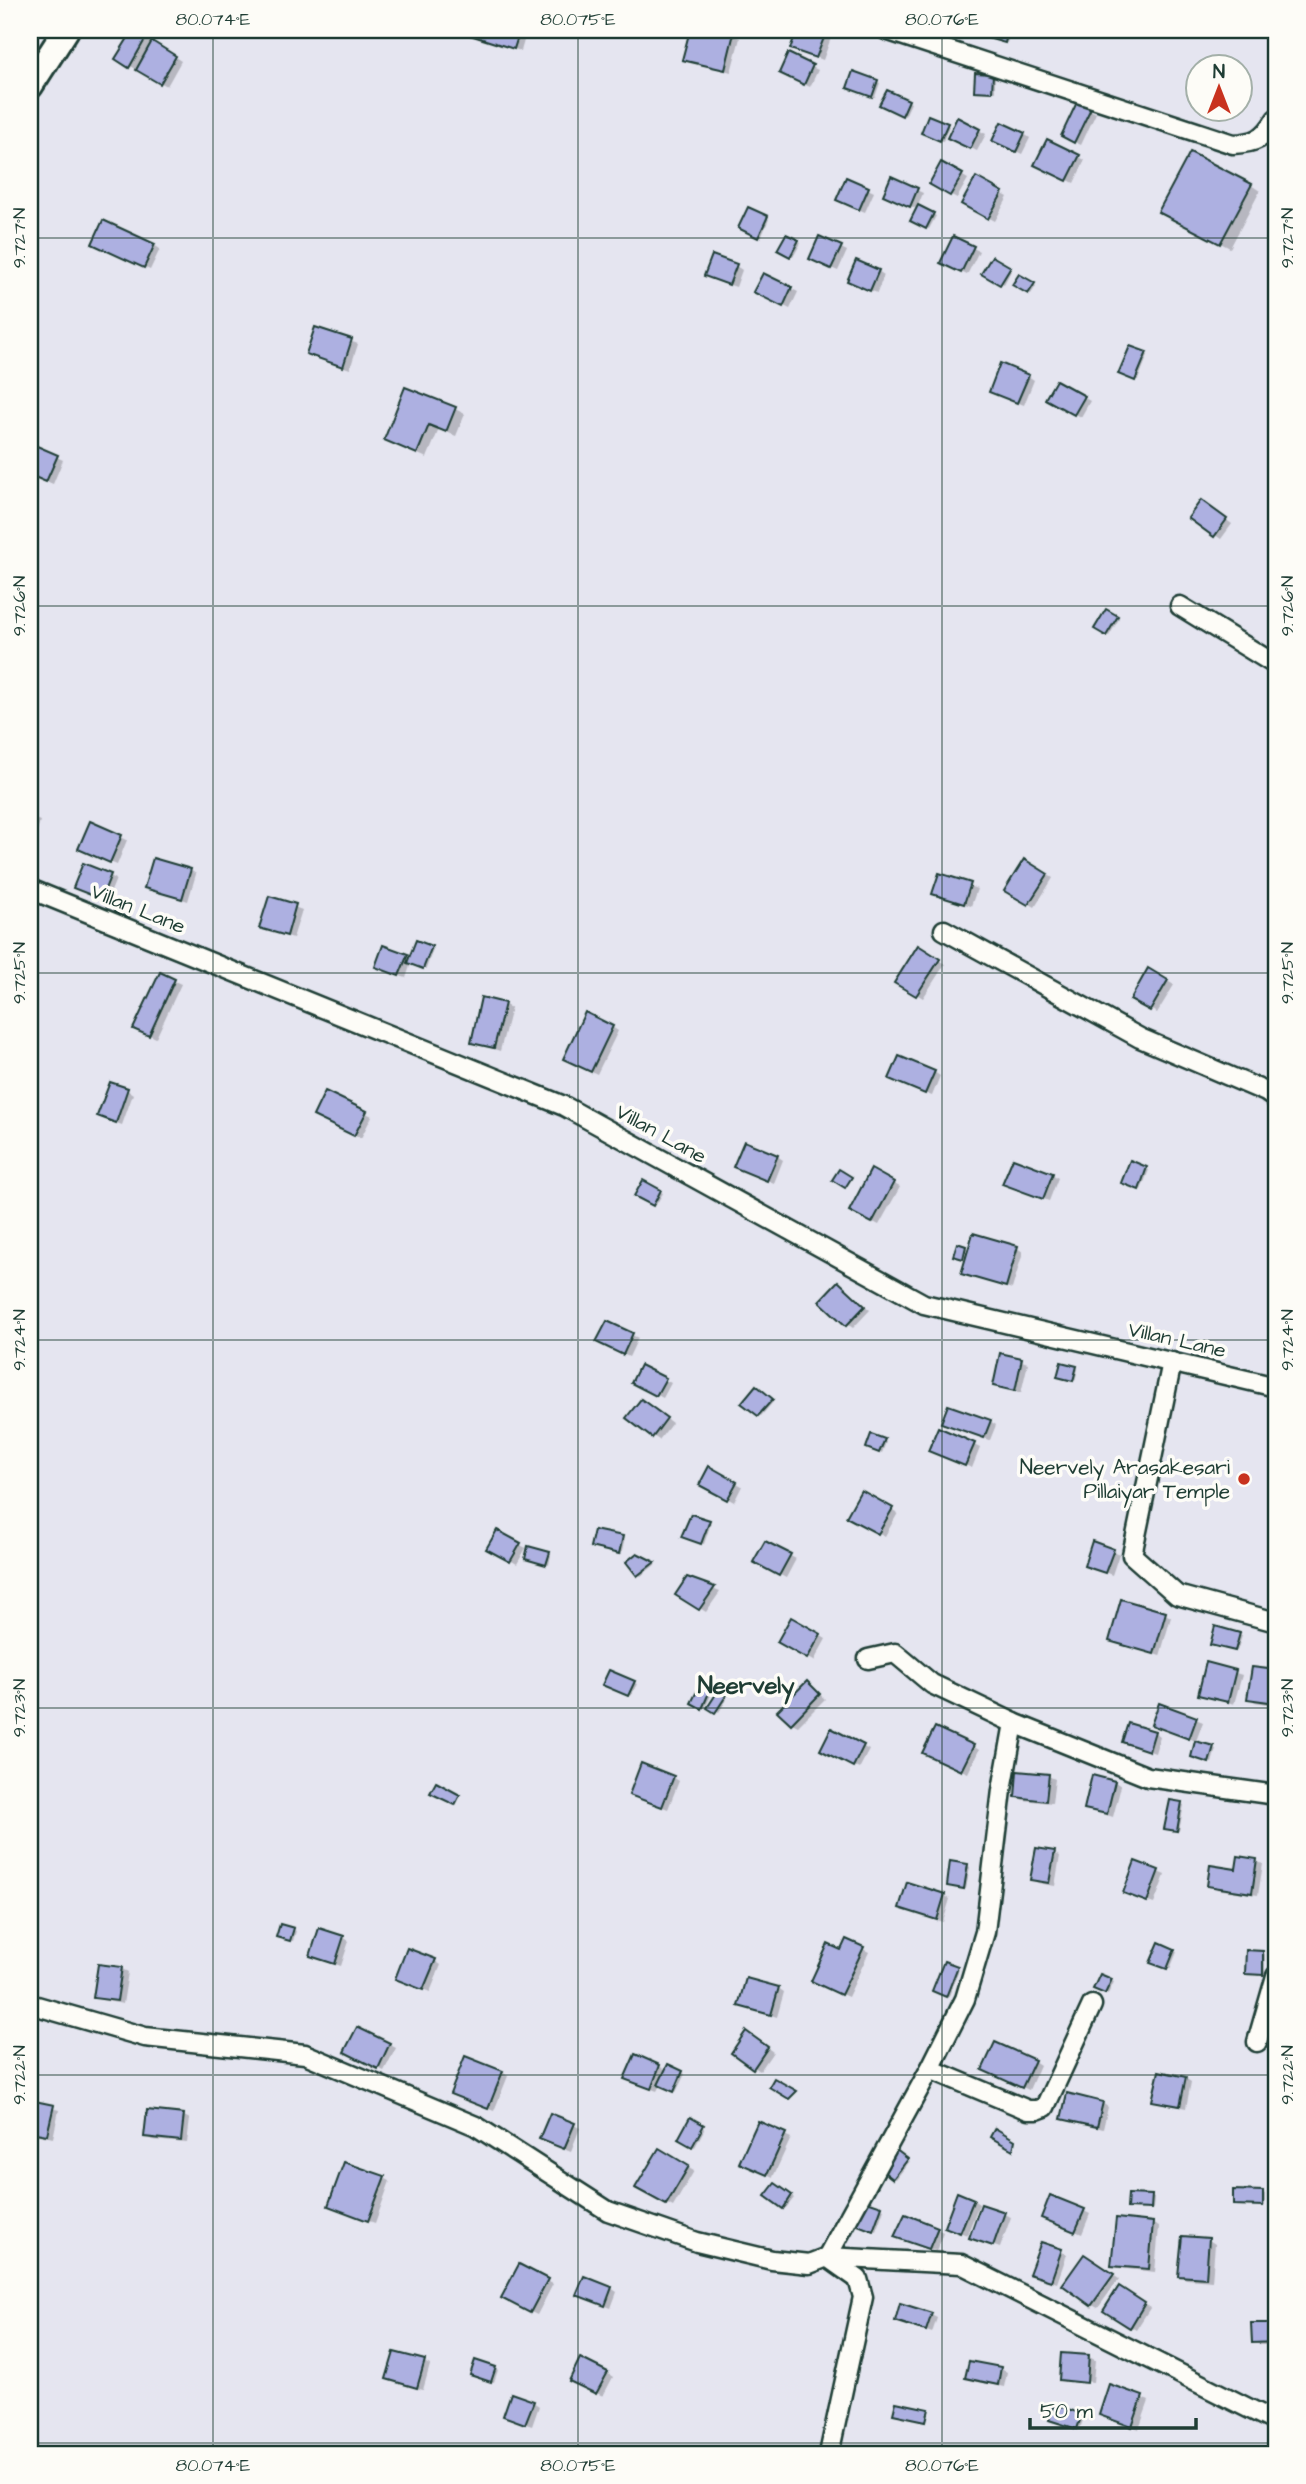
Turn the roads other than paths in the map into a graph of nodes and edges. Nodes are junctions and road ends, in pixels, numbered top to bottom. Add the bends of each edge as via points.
1 (66, 30) edge
2 (886, 30) edge
3 (30, 86) edge
4 (1276, 119) edge
5 (1180, 606) dead end
6 (1276, 665) edge
7 (30, 889) edge
8 (944, 930) dead end
9 (1276, 1099) edge
10 (1172, 1362) junction
11 (1276, 1387) edge
12 (1276, 1622) edge
13 (868, 1659) dead end
14 (1014, 1723) junction
15 (1276, 1795) edge
16 (1276, 1976) edge
17 (30, 2004) edge
18 (1092, 2005) dead end
19 (1257, 2042) dead end
20 (930, 2069) junction
21 (827, 2258) junction
22 (1276, 2422) edge
23 (829, 2454) edge

1 - 3 street
2 - 4 street via 1233,144 1252,143 1268,132
5 - 6 street
7 - 10 street, Villan Lane via 564,1106 924,1304
8 - 9 street via 1140,1038
10 - 11 street, Villan Lane
10 - 12 street via 1132,1555 1177,1595
13 - 14 street via 895,1653 932,1684
14 - 15 street via 1148,1777
14 - 20 street via 985,1932 965,1999
16 - 19 street
17 - 21 street via 145,2037 305,2054 476,2126 608,2211 696,2242 772,2260 809,2264
18 - 20 street via 1045,2107 1028,2110
20 - 21 street
21 - 22 street via 961,2264
21 - 23 street via 858,2279 863,2297

